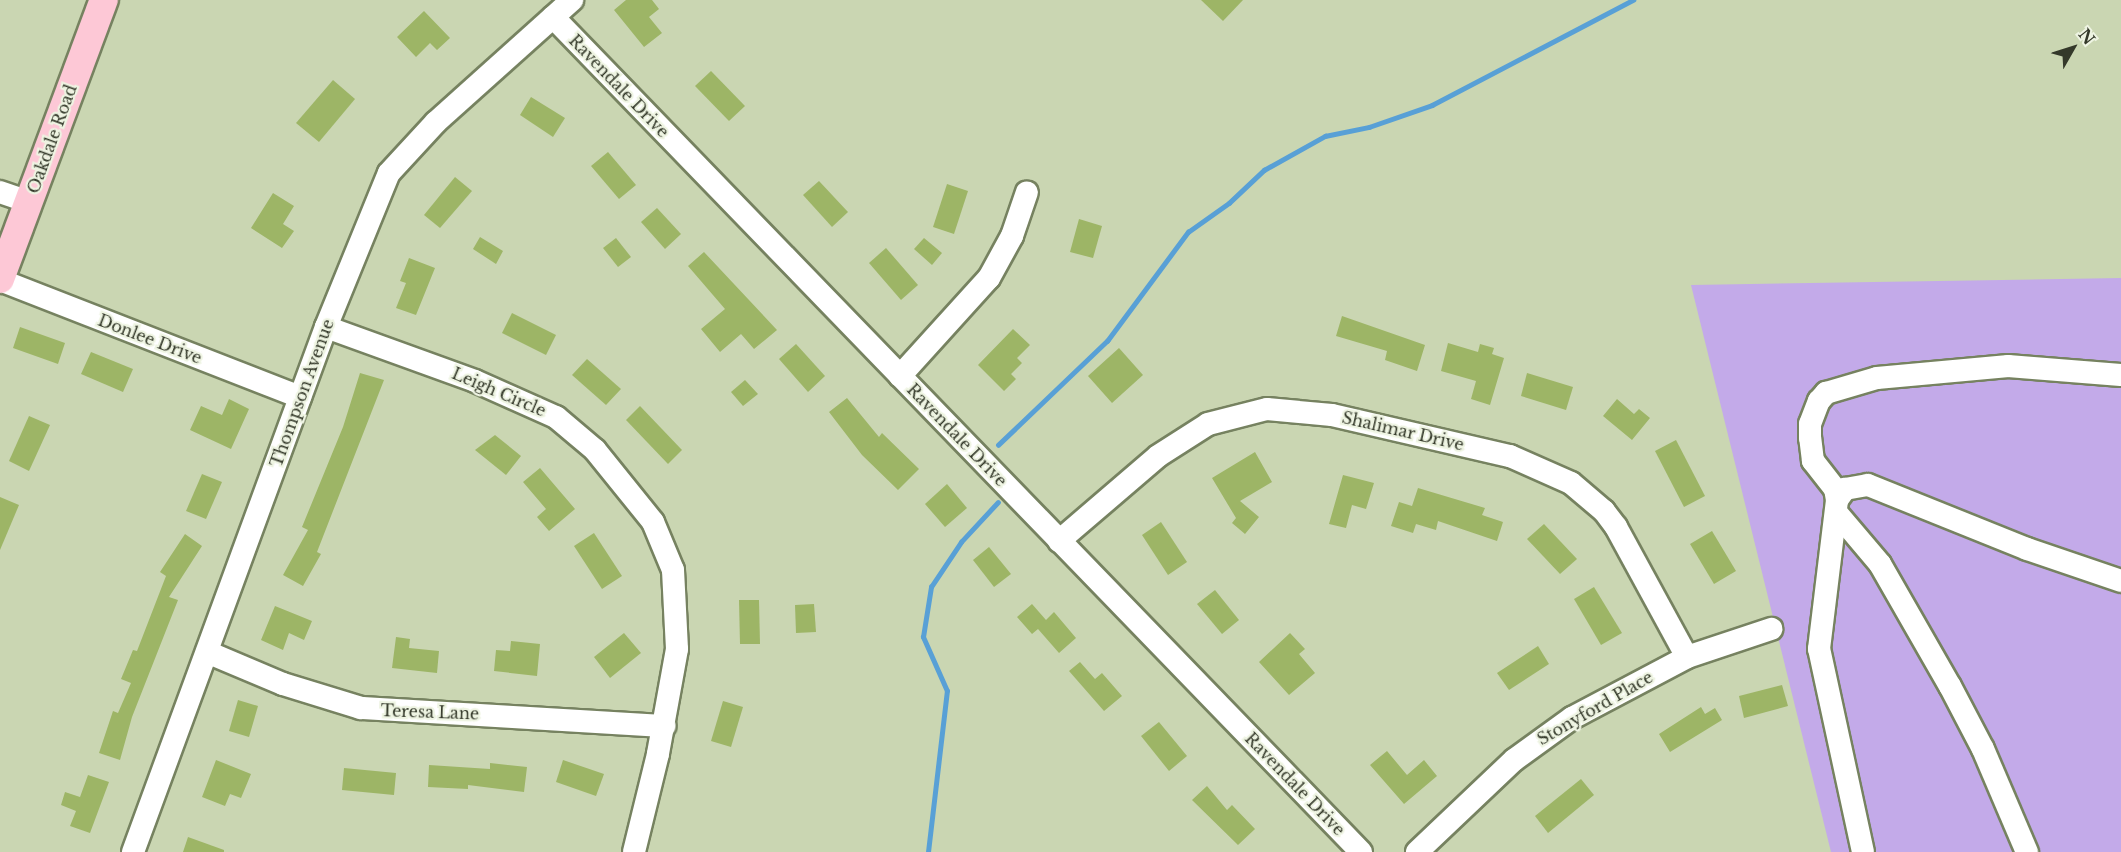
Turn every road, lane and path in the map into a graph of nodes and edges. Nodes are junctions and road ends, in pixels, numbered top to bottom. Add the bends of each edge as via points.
1 (104, 0) edge
2 (572, 0) edge
3 (554, 17) junction
4 (0, 192) edge
5 (1027, 192) dead end
6 (29, 202) junction
7 (0, 280) edge
8 (326, 327) junction
9 (2121, 375) edge
10 (900, 376) junction
11 (300, 397) junction
12 (1837, 506) junction
13 (1059, 541) junction
14 (2121, 581) edge
15 (1771, 629) dead end
16 (207, 652) junction
17 (1687, 657) junction
18 (664, 726) junction
19 (133, 852) edge
20 (634, 852) edge
21 (1361, 852) edge
22 (1417, 852) edge
23 (1863, 852) edge
24 (2027, 852) edge

1 - 6 main road, Oakdale Road
2 - 3 street, Thompson Avenue
3 - 8 street, Thompson Avenue via 401,156 369,216
3 - 10 street, Ravendale Drive
4 - 6 street
5 - 10 street via 1012,236 989,278
6 - 7 main road, Oakdale Road
7 - 11 street, Donlee Drive
8 - 11 street, Thompson Avenue
8 - 18 street, Leigh Circle via 533,404 575,431 627,485 653,522 673,570 677,649
9 - 12 street via 2040,366 1998,367 1877,378 1826,393 1810,424 1810,438 1813,461 1835,489
10 - 13 street, Ravendale Drive
11 - 16 street, Thompson Avenue
12 - 14 street via 1845,489 1868,484 2027,549
12 - 23 street via 1819,649
12 - 24 street via 1880,564 1950,687 1983,748
13 - 17 street, Shalimar Drive via 1158,456 1208,424 1267,409 1332,415 1510,456 1571,483 1604,511 1616,527
13 - 21 street, Ravendale Drive
15 - 17 street, Stonyford Place
16 - 18 street, Teresa Lane via 283,684 361,708
16 - 19 street, Thompson Avenue
17 - 22 street, Stonyford Place via 1572,718 1536,742
18 - 20 street, Leigh Circle

